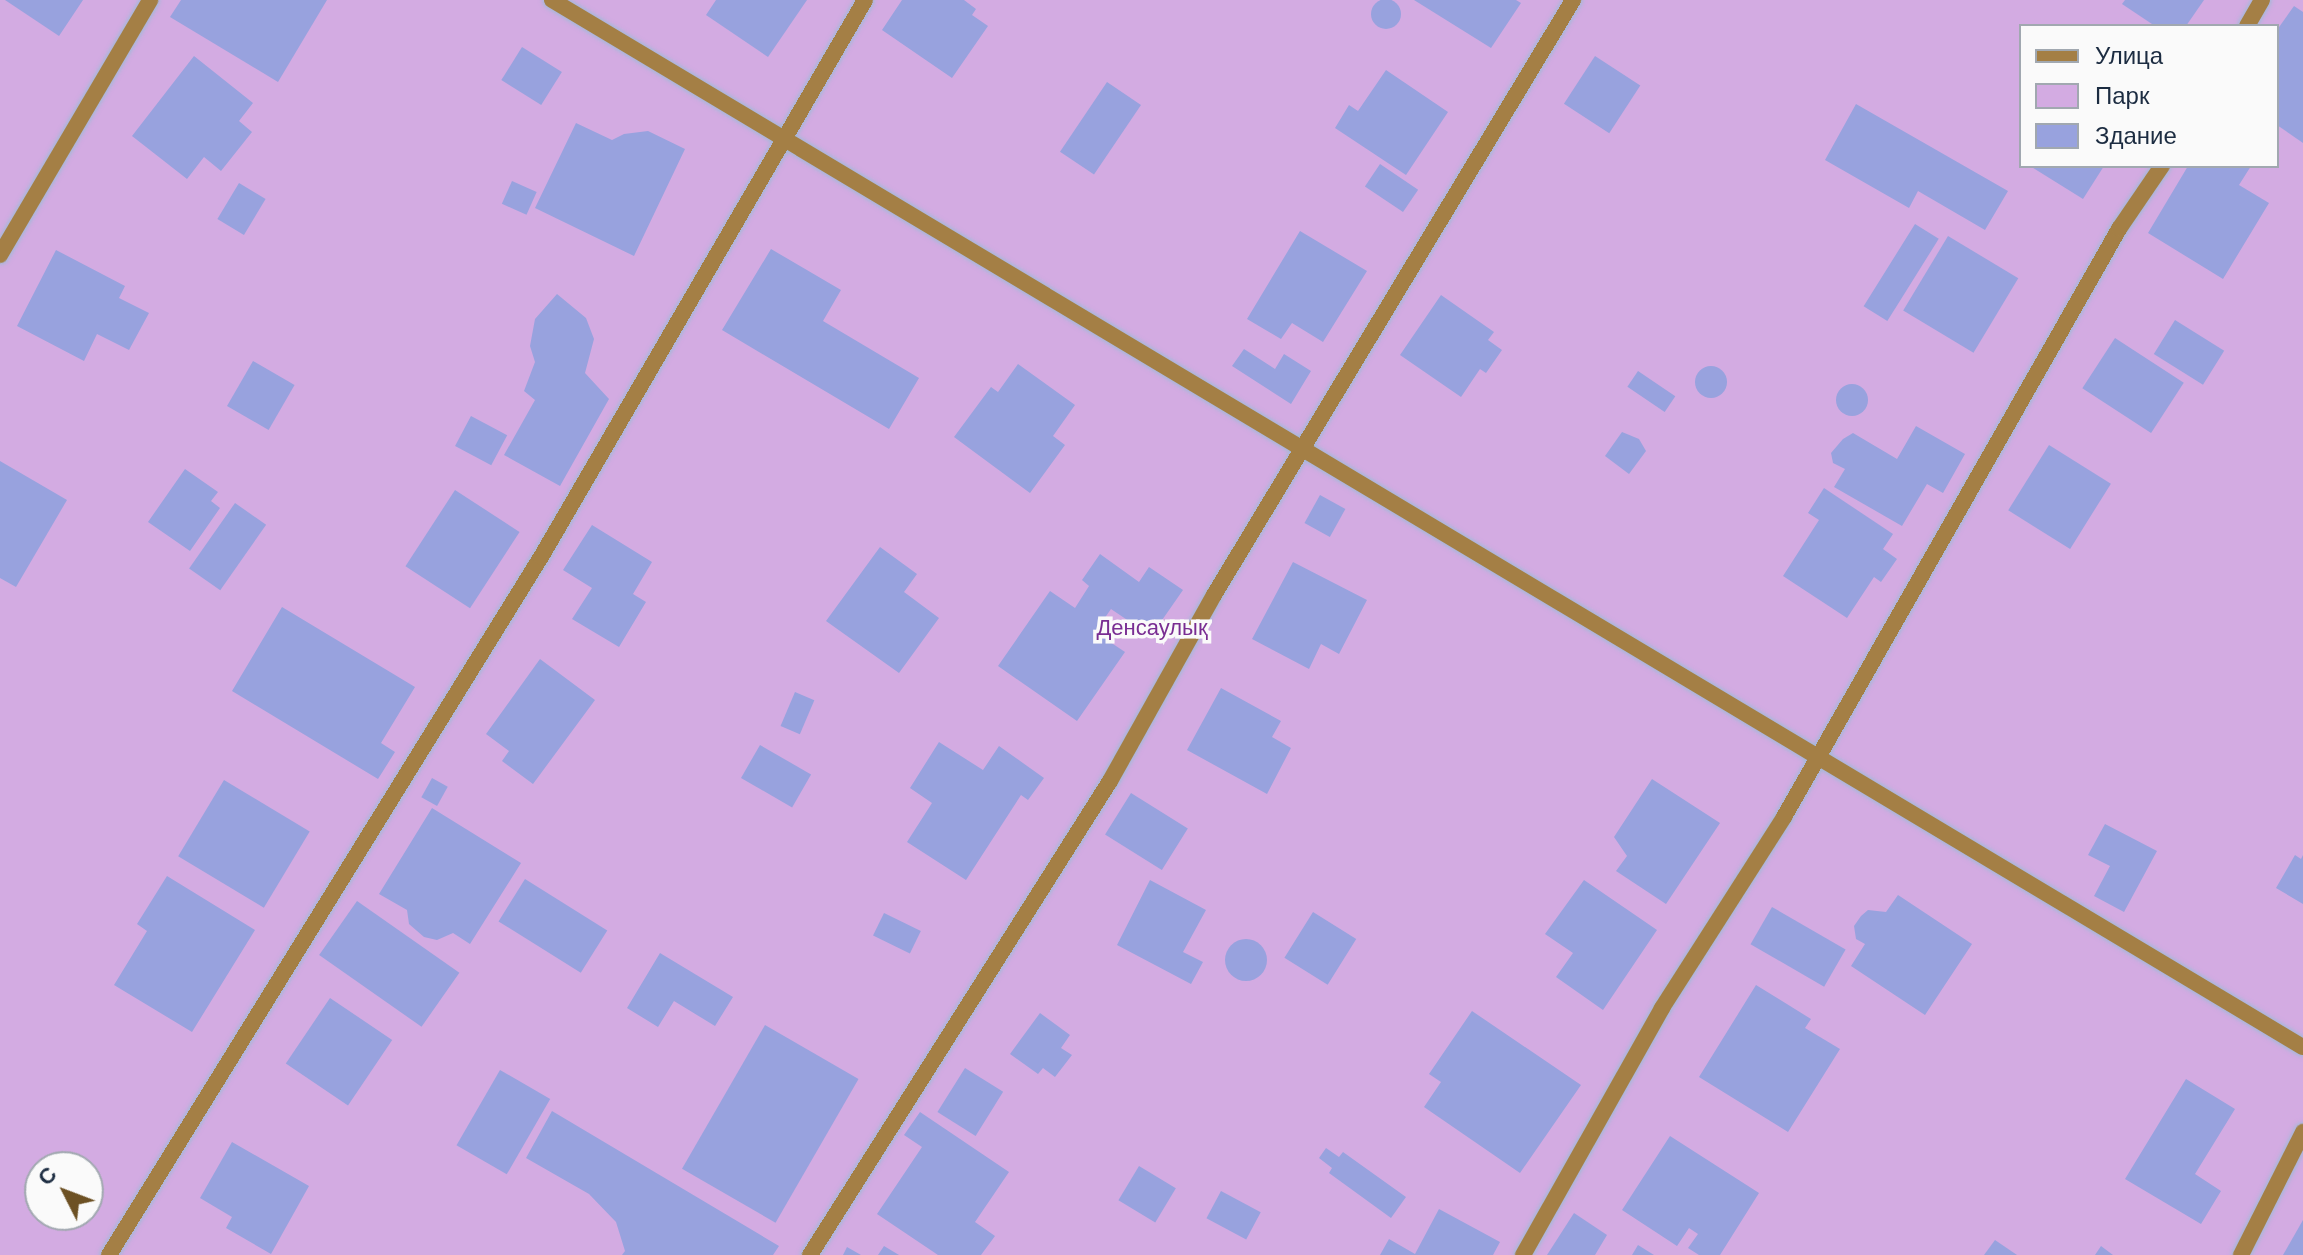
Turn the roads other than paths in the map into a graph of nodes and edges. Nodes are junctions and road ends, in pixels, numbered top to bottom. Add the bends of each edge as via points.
1 (150, 0) edge
2 (552, 0) edge
3 (865, 0) edge
4 (1573, 0) edge
5 (2262, 0) edge
6 (2248, 24) edge
7 (784, 140) junction
8 (2161, 168) edge
9 (0, 255) edge
10 (1302, 447) junction
11 (1817, 756) junction
12 (2303, 1047) edge
13 (2303, 1132) edge
14 (109, 1255) edge
15 (810, 1255) edge
16 (1523, 1255) edge
17 (2241, 1255) edge

1 - 9 street
2 - 7 street
3 - 7 street
4 - 10 street
5 - 6 street
7 - 10 street
7 - 14 street via 541,557
8 - 11 street via 2119,229
10 - 11 street
10 - 15 street via 1110,781
11 - 12 street
11 - 16 street via 1662,1008
13 - 17 street

